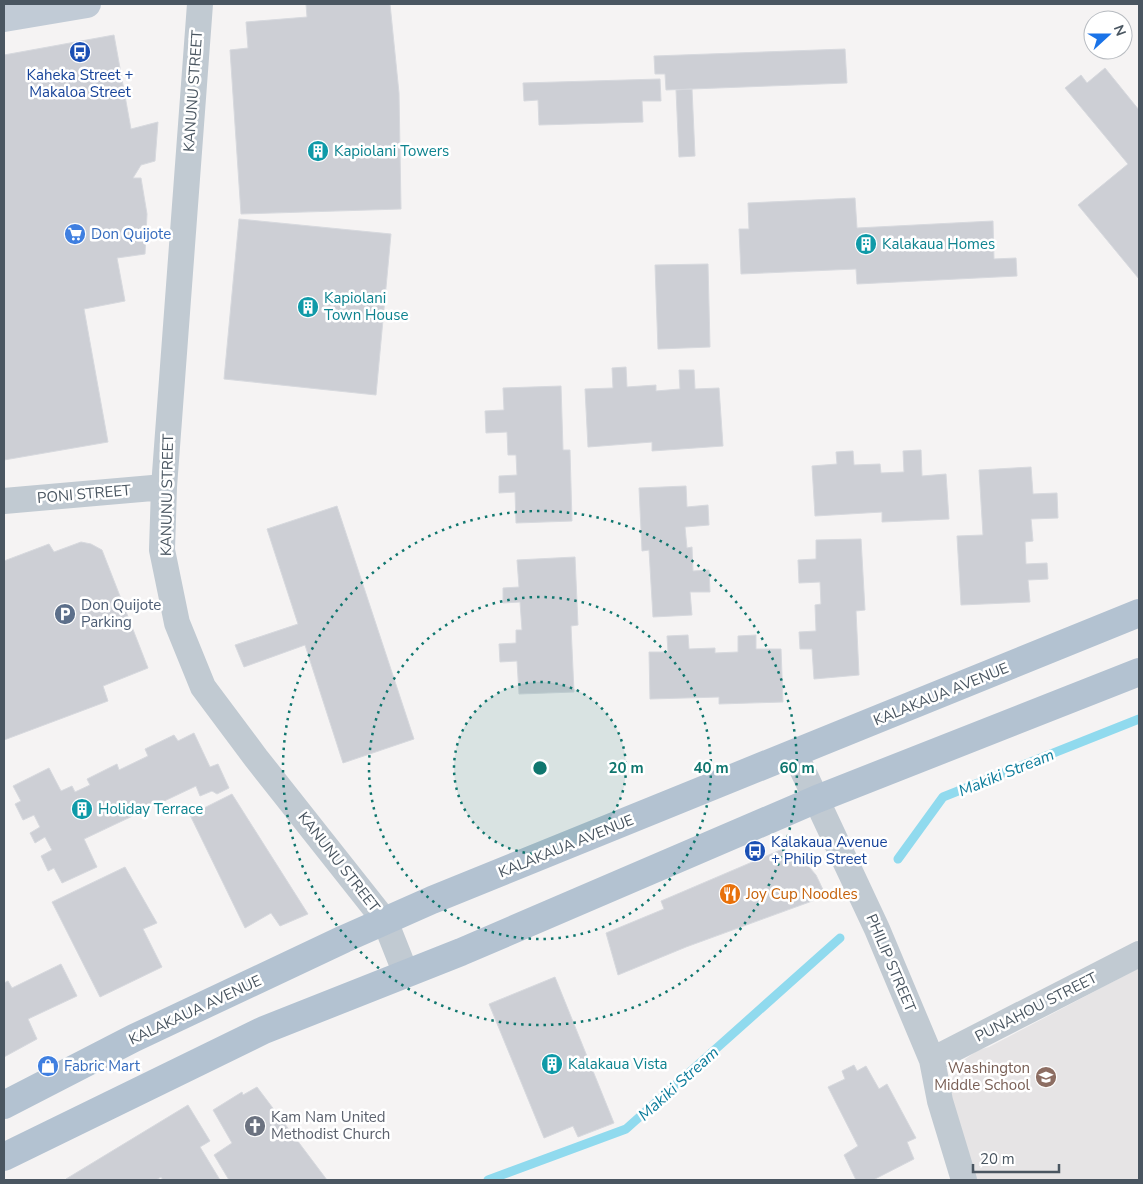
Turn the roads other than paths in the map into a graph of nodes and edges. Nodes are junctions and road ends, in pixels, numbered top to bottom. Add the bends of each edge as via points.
1 (87, 4) edge
2 (200, 4) edge
3 (4, 18) edge
4 (164, 487) junction
5 (4, 501) edge
6 (1139, 613) edge
7 (1139, 672) edge
8 (795, 754) junction
9 (817, 799) junction
10 (385, 921) junction
11 (1139, 954) edge
12 (406, 974) junction
13 (932, 1060) junction
14 (4, 1105) edge
15 (4, 1157) edge
16 (964, 1180) edge

1 - 3 street
2 - 4 street, KANUNU STREET
4 - 5 street, PONI STREET
4 - 10 street, KANUNU STREET via 162,550 177,623 203,687
6 - 8 main road, KALAKAUA AVENUE
7 - 9 main road
8 - 9 street, PHILIP STREET
8 - 10 main road, KALAKAUA AVENUE
9 - 12 main road
9 - 13 street, PHILIP STREET
10 - 12 street, KANUNU STREET
10 - 14 main road, KALAKAUA AVENUE via 134,1038
11 - 13 street, PUNAHOU STREET
12 - 15 main road via 264,1030
13 - 16 street, PHILIP STREET via 940,1101

